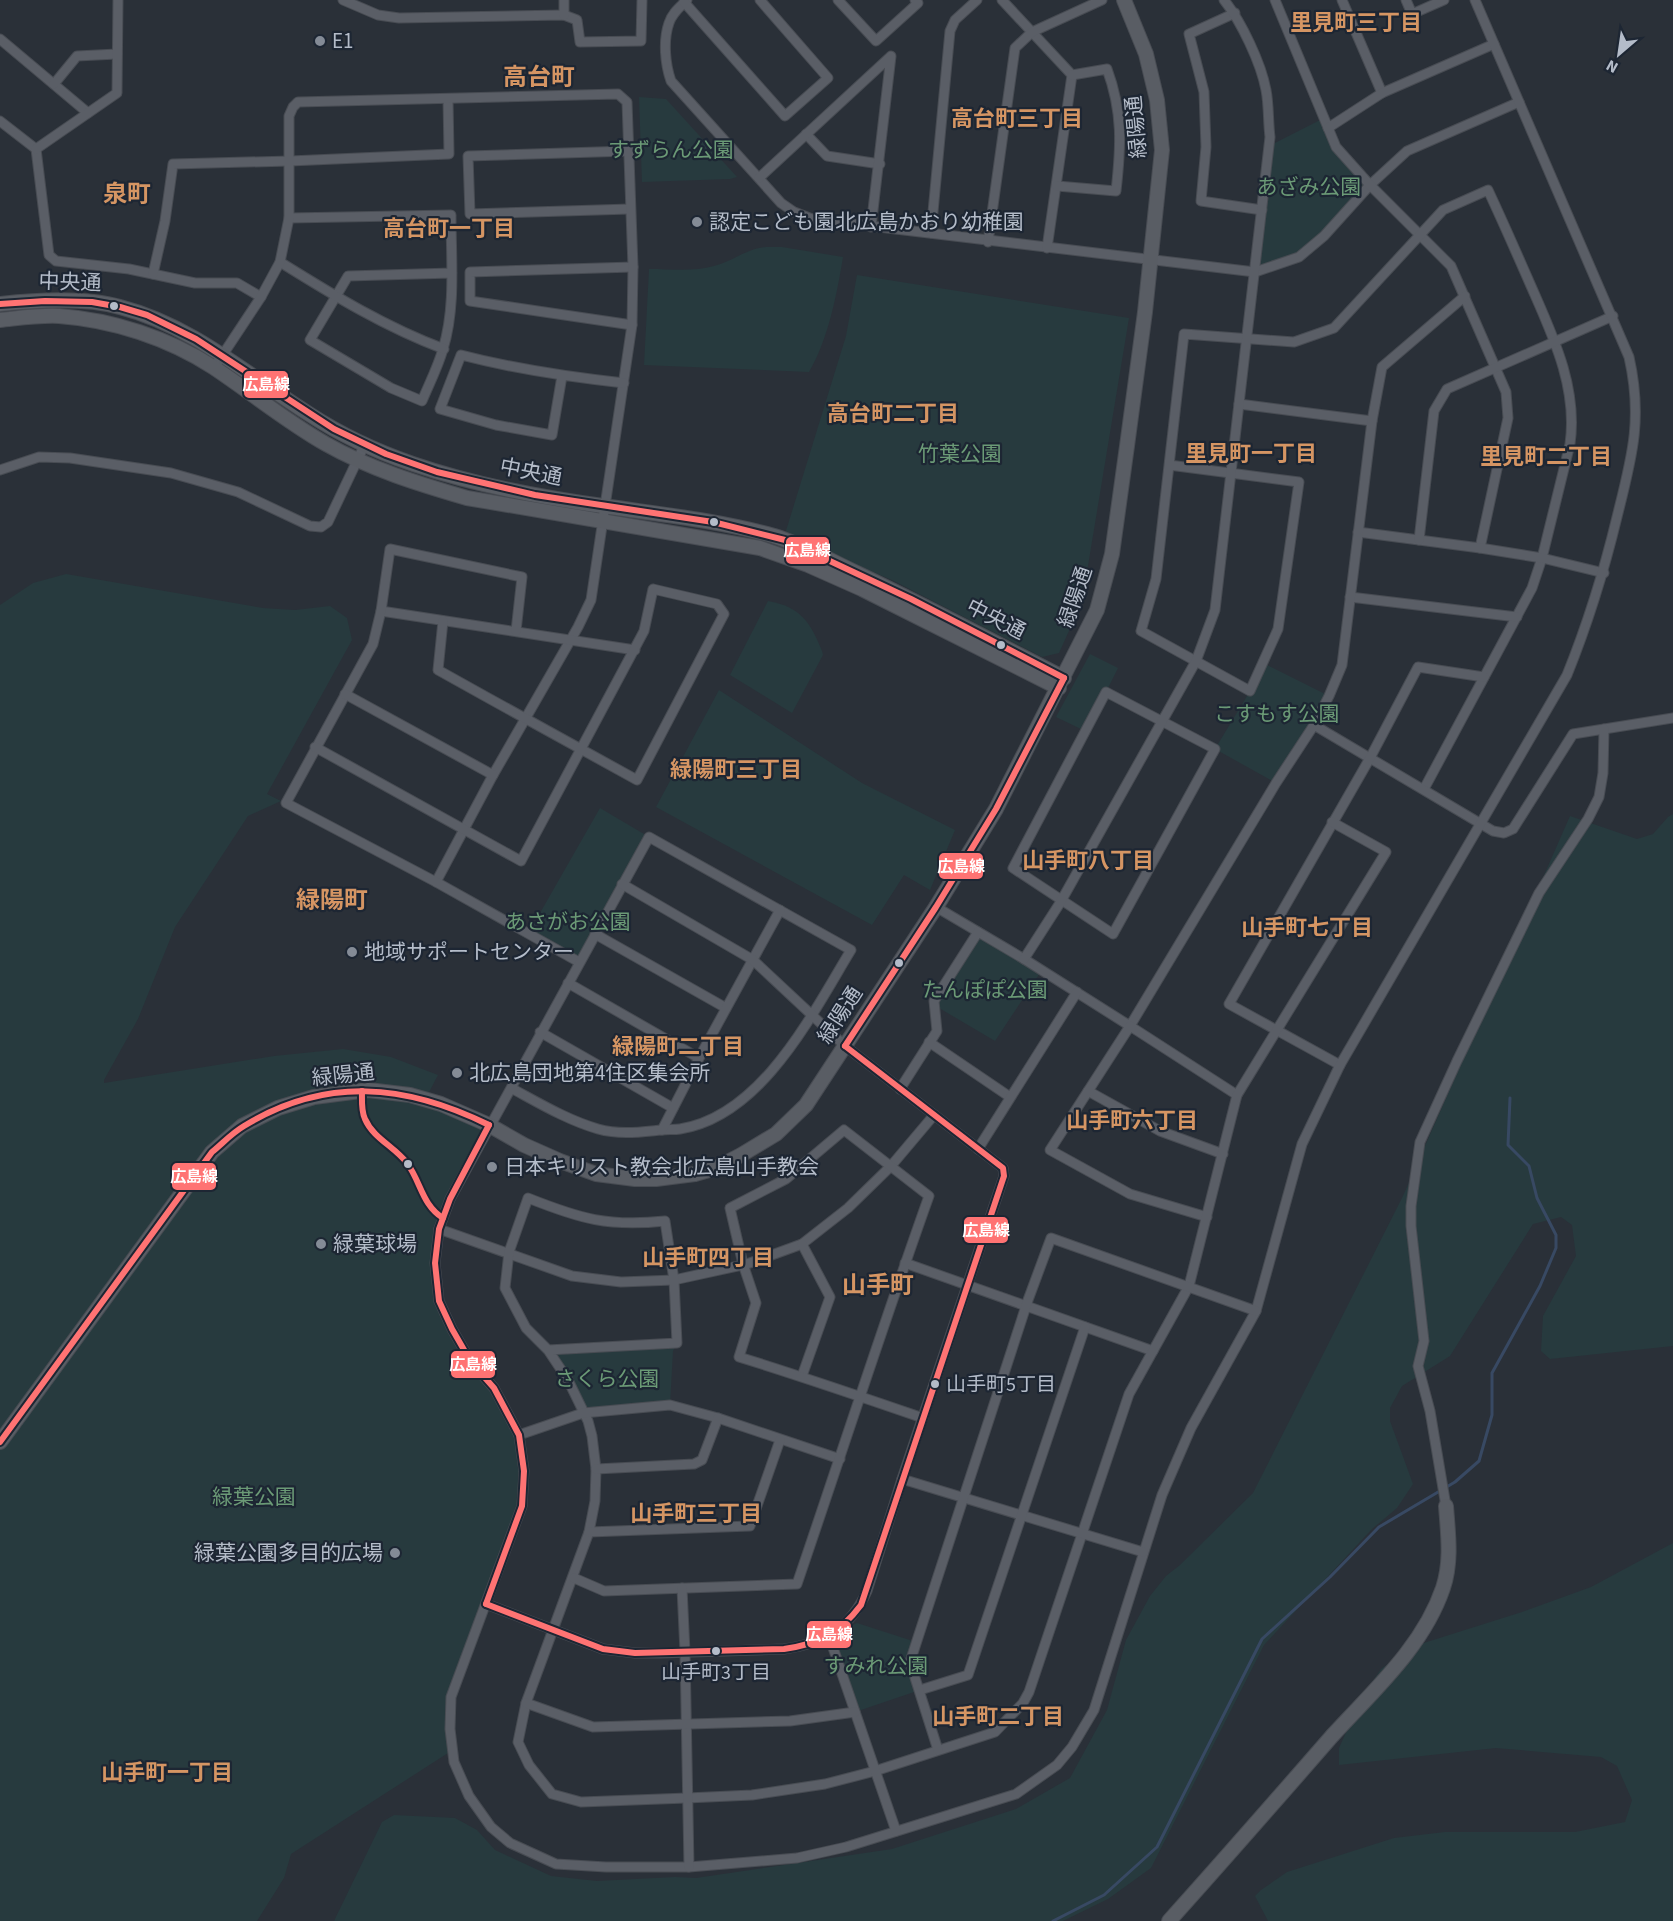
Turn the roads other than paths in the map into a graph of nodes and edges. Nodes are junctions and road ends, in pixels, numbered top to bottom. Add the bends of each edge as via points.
1 (118, 0) edge
2 (343, 0) edge
3 (564, 0) edge
4 (642, 0) edge
5 (760, 0) edge
6 (838, 0) edge
7 (915, 0) edge
8 (977, 0) edge
9 (1002, 0) edge
10 (1102, 0) edge
11 (1124, 0) edge
12 (1224, 0) edge
13 (1275, 0) edge
14 (1342, 0) edge
15 (1406, 0) edge
16 (1444, 0) edge
17 (1475, 0) edge
18 (686, 1) edge
19 (1235, 13) junction
20 (564, 15) junction
21 (1032, 32) junction
22 (0, 39) edge
23 (1494, 44) junction
24 (117, 54) junction
25 (1072, 75) junction
26 (54, 84) junction
27 (1382, 93) junction
28 (448, 99) junction
29 (1519, 102) junction
30 (88, 113) junction
31 (0, 122) edge
32 (1328, 128) junction
33 (806, 134) junction
34 (36, 149) junction
35 (629, 151) junction
36 (290, 161) junction
37 (880, 164) junction
38 (759, 178) junction
39 (1370, 185) junction
40 (1057, 186) junction
41 (630, 209) junction
42 (1262, 210) junction
43 (289, 218) junction
44 (871, 227) junction
45 (931, 233) junction
46 (1420, 234) junction
47 (988, 242) junction
48 (1047, 248) junction
49 (1149, 259) junction
50 (280, 262) junction
51 (633, 267) junction
52 (1255, 272) junction
53 (452, 273) junction
54 (153, 274) junction
55 (335, 296) junction
56 (1465, 296) junction
57 (261, 297) junction
58 (0, 304) edge
59 (1613, 316) junction
60 (0, 320) edge
61 (632, 325) junction
62 (1247, 339) junction
63 (1555, 341) junction
64 (444, 349) junction
65 (223, 354) junction
66 (214, 368) junction
67 (1497, 368) junction
68 (562, 376) junction
69 (624, 383) junction
70 (1239, 404) junction
71 (1372, 420) junction
72 (365, 444) junction
73 (357, 460) junction
74 (1169, 465) junction
75 (0, 470) edge
76 (1231, 473) junction
77 (605, 513) junction
78 (1358, 532) junction
79 (1419, 540) junction
80 (1480, 548) junction
81 (1542, 558) junction
82 (1604, 573) junction
83 (1350, 597) junction
84 (381, 611) junction
85 (1517, 617) junction
86 (443, 621) junction
87 (516, 631) junction
88 (571, 640) junction
89 (635, 650) junction
90 (1196, 661) junction
91 (1484, 677) junction
92 (1061, 683) junction
93 (345, 694) junction
94 (1673, 718) edge
95 (526, 719) junction
96 (1162, 722) junction
97 (1314, 725) junction
98 (1604, 729) junction
99 (315, 747) junction
100 (581, 749) junction
101 (1370, 758) junction
102 (493, 776) junction
103 (1424, 789) junction
104 (1332, 822) junction
105 (1481, 823) junction
106 (464, 830) junction
107 (436, 882) junction
108 (622, 884) junction
109 (1062, 900) junction
110 (936, 907) junction
111 (780, 910) junction
112 (978, 932) junction
113 (595, 934) junction
114 (1024, 959) junction
115 (753, 960) junction
116 (579, 962) junction
117 (568, 983) junction
118 (1077, 992) junction
119 (726, 1008) junction
120 (811, 1016) junction
121 (1130, 1026) junction
122 (1278, 1031) junction
123 (540, 1032) junction
124 (929, 1042) junction
125 (845, 1046) junction
126 (699, 1058) junction
127 (1340, 1065) junction
128 (511, 1088) junction
129 (900, 1089) junction
130 (1088, 1091) junction
131 (1238, 1095) junction
132 (1010, 1097) junction
133 (673, 1108) junction
134 (934, 1115) junction
135 (489, 1125) junction
136 (662, 1130) junction
137 (978, 1149) junction
138 (1223, 1154) junction
139 (891, 1166) junction
140 (1207, 1217) junction
141 (439, 1228) junction
142 (802, 1244) junction
143 (509, 1252) junction
144 (905, 1263) junction
145 (742, 1264) junction
146 (674, 1280) junction
147 (967, 1285) junction
148 (1189, 1286) junction
149 (1026, 1306) junction
150 (1256, 1311) junction
151 (1085, 1327) junction
152 (548, 1350) junction
153 (1153, 1351) junction
154 (802, 1376) junction
155 (861, 1396) junction
156 (583, 1413) junction
157 (718, 1418) junction
158 (923, 1418) junction
159 (519, 1434) junction
160 (780, 1440) junction
161 (0, 1442) edge
162 (840, 1459) junction
163 (596, 1469) junction
164 (902, 1479) junction
165 (963, 1498) junction
166 (1445, 1502) joint
167 (1022, 1516) junction
168 (589, 1532) junction
169 (1082, 1534) junction
170 (1143, 1552) junction
171 (574, 1578) junction
172 (682, 1588) junction
173 (486, 1604) junction
174 (553, 1629) junction
175 (829, 1636) junction
176 (685, 1652) junction
177 (920, 1690) junction
178 (526, 1703) junction
179 (855, 1712) junction
180 (685, 1724) junction
181 (939, 1750) junction
182 (875, 1771) junction
183 (687, 1798) junction
184 (896, 1831) junction
185 (689, 1867) junction
186 (1169, 1921) edge

1 - 24 street
2 - 20 street via 378,15 399,18
3 - 20 street
4 - 20 street via 641,41 580,42 578,20
5 - 18 street via 828,78 785,116
6 - 7 street via 876,41 918,3
8 - 45 street via 955,20 950,31
9 - 21 street
10 - 21 street
11 - 49 street, 緑陽通 via 1146,54 1157,100 1162,150
12 - 19 street
13 - 32 street
14 - 27 street
15 - 16 street via 1412,14
17 - 23 street
18 - 38 street via 675,12 668,31 667,69 671,81
19 - 42 street via 1266,89 1270,137
19 - 42 street via 1189,34 1204,92 1206,147 1201,201
21 - 25 street
21 - 47 street via 1015,48
22 - 26 street
23 - 27 street
23 - 29 street
24 - 26 street via 77,56
24 - 30 street via 117,93
25 - 40 street
25 - 40 street via 1107,69 1116,93 1121,147 1116,191
26 - 30 street
27 - 32 street
28 - 35 street via 618,94 627,102
28 - 36 street via 298,102 289,116
28 - 36 street via 449,154
29 - 39 street via 1407,151
29 - 59 street
30 - 34 street
31 - 34 street
32 - 39 street via 1336,147
33 - 37 street via 827,156
33 - 37 street via 891,56
33 - 38 street
34 - 54 street via 49,255 56,261
35 - 41 street
35 - 41 street via 468,156 470,214
36 - 43 street
36 - 54 street via 173,164
37 - 44 street
38 - 44 street via 794,212 812,219
39 - 46 street
39 - 52 street via 1324,236 1299,257
40 - 48 street
41 - 51 street
42 - 52 street
43 - 50 street
43 - 53 street via 451,215
44 - 45 street
45 - 47 street
46 - 56 street via 1451,266
46 - 62 street via 1334,328 1294,342
46 - 63 street via 1443,210 1488,190
47 - 48 street
48 - 49 street
49 - 52 street
49 - 92 street, 緑陽通 via 1112,554 1097,610
50 - 55 street
50 - 57 street
51 - 61 street
51 - 61 street via 470,272 470,301
52 - 62 street
53 - 55 street via 348,276
53 - 64 street
54 - 57 street via 195,283 237,283
55 - 64 street via 411,337
55 - 64 street via 310,340 392,388 422,401
56 - 67 street
56 - 71 street via 1382,367
57 - 65 street
58 - 65 street, 中央通 via 47,300 118,306 177,328
59 - 63 street
59 - 82 street via 1629,357 1637,407 1634,450
60 - 66 street, 中央通 via 59,316 113,325 159,338
61 - 69 street
62 - 70 street
62 - 74 street via 1184,334
63 - 67 street
63 - 81 street via 1569,385 1573,429
65 - 66 street
65 - 72 street, 中央通 via 310,415
66 - 73 street, 中央通 via 295,426
67 - 79 street via 1447,389 1434,411
67 - 80 street via 1506,392 1508,418
68 - 68 street via 461,355 440,409 552,435
68 - 69 street
69 - 77 street
70 - 71 street
70 - 76 street
71 - 78 street
72 - 73 street
72 - 77 street, 中央通 via 464,480
73 - 75 street via 328,522 321,528 238,492 171,473 39,457
73 - 77 street, 中央通 via 467,498
74 - 76 street
74 - 90 street via 1156,579 1141,631
76 - 90 street via 1215,610
76 - 90 street via 1299,482 1278,628 1250,691
77 - 88 street via 591,600
77 - 92 street, 中央通 via 760,548 808,565
78 - 79 street
78 - 83 street
79 - 80 street
80 - 81 street
81 - 82 street
81 - 85 street
82 - 105 street via 1567,675
83 - 85 street
83 - 97 street via 1342,665
84 - 86 street
84 - 87 street via 390,549 522,577
84 - 93 street via 373,644
85 - 91 street
86 - 87 street
86 - 95 street via 438,670
87 - 88 street
88 - 89 street
88 - 95 street
89 - 100 street
89 - 100 street via 644,632 653,589 717,604 724,614 636,780
90 - 96 street
91 - 101 street via 1418,667
91 - 103 street
92 - 110 street, 緑陽通 via 996,809
93 - 99 street
93 - 102 street
94 - 98 street
95 - 100 street
95 - 102 street
96 - 109 street
96 - 109 street via 1106,692 1012,868
96 - 109 street via 1215,749 1113,934
97 - 101 street
97 - 121 street
98 - 105 street via 1573,734 1513,829 1504,833 1493,831
98 - 166 street via 1599,797 1539,893 1420,1142 1411,1206 1425,1341 1418,1366 1430,1411
99 - 106 street
99 - 107 street via 286,803
100 - 106 street via 521,861
101 - 103 street
101 - 104 street
102 - 106 street
103 - 105 street
104 - 122 street via 1228,1004
104 - 122 street via 1386,852
105 - 127 street
106 - 107 street
107 - 116 street
108 - 111 street via 649,837
108 - 113 street
108 - 115 street
109 - 114 street
110 - 112 street
110 - 125 street, 緑陽通
111 - 115 street
111 - 120 street via 851,950
112 - 114 street
112 - 124 street via 934,1001 937,1031
113 - 116 street
113 - 119 street
114 - 118 street
115 - 119 street
115 - 120 street
116 - 117 street
117 - 123 street
117 - 126 street
118 - 121 street
118 - 132 street
119 - 126 street
120 - 125 street
120 - 136 street via 772,1071 748,1096 704,1122
121 - 130 street
121 - 131 street
122 - 127 street
122 - 131 street
123 - 128 street
123 - 133 street
124 - 129 street
124 - 132 street
125 - 129 street
125 - 135 street, 緑陽通 via 806,1106 776,1134 716,1168 695,1174 656,1179 596,1174 524,1145
126 - 133 street
127 - 150 street via 1302,1144
128 - 135 street
128 - 136 street via 599,1129 630,1134
129 - 134 street
130 - 138 street via 1160,1131
130 - 140 street via 1050,1150 1130,1194
131 - 138 street
132 - 137 street
133 - 136 street
134 - 137 street
134 - 139 street
135 - 141 street
135 - 161 street, 緑陽通 via 426,1099 369,1090 314,1097 278,1108 242,1126 212,1152
137 - 147 street via 1003,1168 1004,1176
138 - 140 street
139 - 142 street via 848,1208
139 - 144 street via 929,1196
139 - 145 street via 843,1130 786,1179 730,1208
140 - 148 street
141 - 143 street
141 - 159 street via 435,1263 439,1301 471,1362 494,1388
142 - 145 street
142 - 154 street via 830,1298
143 - 146 street via 572,1276 621,1282
143 - 146 street via 528,1198 568,1214 615,1224 665,1221
143 - 152 street via 505,1288 526,1328
144 - 147 street
144 - 155 street
145 - 146 street
145 - 154 street via 756,1303 739,1357
146 - 152 street via 677,1343
147 - 149 street
147 - 158 street
148 - 149 street via 1051,1238
148 - 150 street
148 - 153 street
149 - 151 street
149 - 165 street
150 - 170 street via 1191,1428
151 - 153 street
151 - 167 street
152 - 156 street
153 - 169 street via 1129,1394
154 - 155 street
155 - 158 street
155 - 162 street
156 - 157 street via 670,1405
156 - 159 street
156 - 163 street via 592,1436
157 - 160 street
157 - 163 street via 702,1460 694,1464
158 - 164 street
159 - 173 street via 524,1471 522,1506
160 - 162 street
160 - 168 street via 750,1526
162 - 172 street via 797,1584
163 - 168 street
164 - 165 street
164 - 175 street via 861,1605 849,1621
165 - 167 street
165 - 177 street via 910,1662
166 - 186 street via 1447,1573 1435,1607 1417,1638 1390,1674
167 - 169 street
167 - 177 street via 968,1675
168 - 171 street
169 - 170 street
169 - 181 street via 1023,1703 995,1732
170 - 184 street via 1094,1710 1057,1765 1016,1794
171 - 172 street via 604,1591
171 - 174 street
172 - 176 street
173 - 174 street
173 - 185 street via 452,1697 450,1729 454,1762 469,1796 491,1827 510,1842 556,1864
174 - 176 street via 603,1649
174 - 178 street
175 - 176 street via 806,1646 784,1649
175 - 179 street
176 - 180 street
177 - 181 street
178 - 180 street via 593,1728
178 - 183 street via 518,1742 528,1765 552,1794 581,1802
179 - 180 street via 790,1721
179 - 182 street
180 - 183 street
181 - 182 street
182 - 183 street via 785,1791
182 - 184 street
183 - 185 street
184 - 185 street via 797,1858

